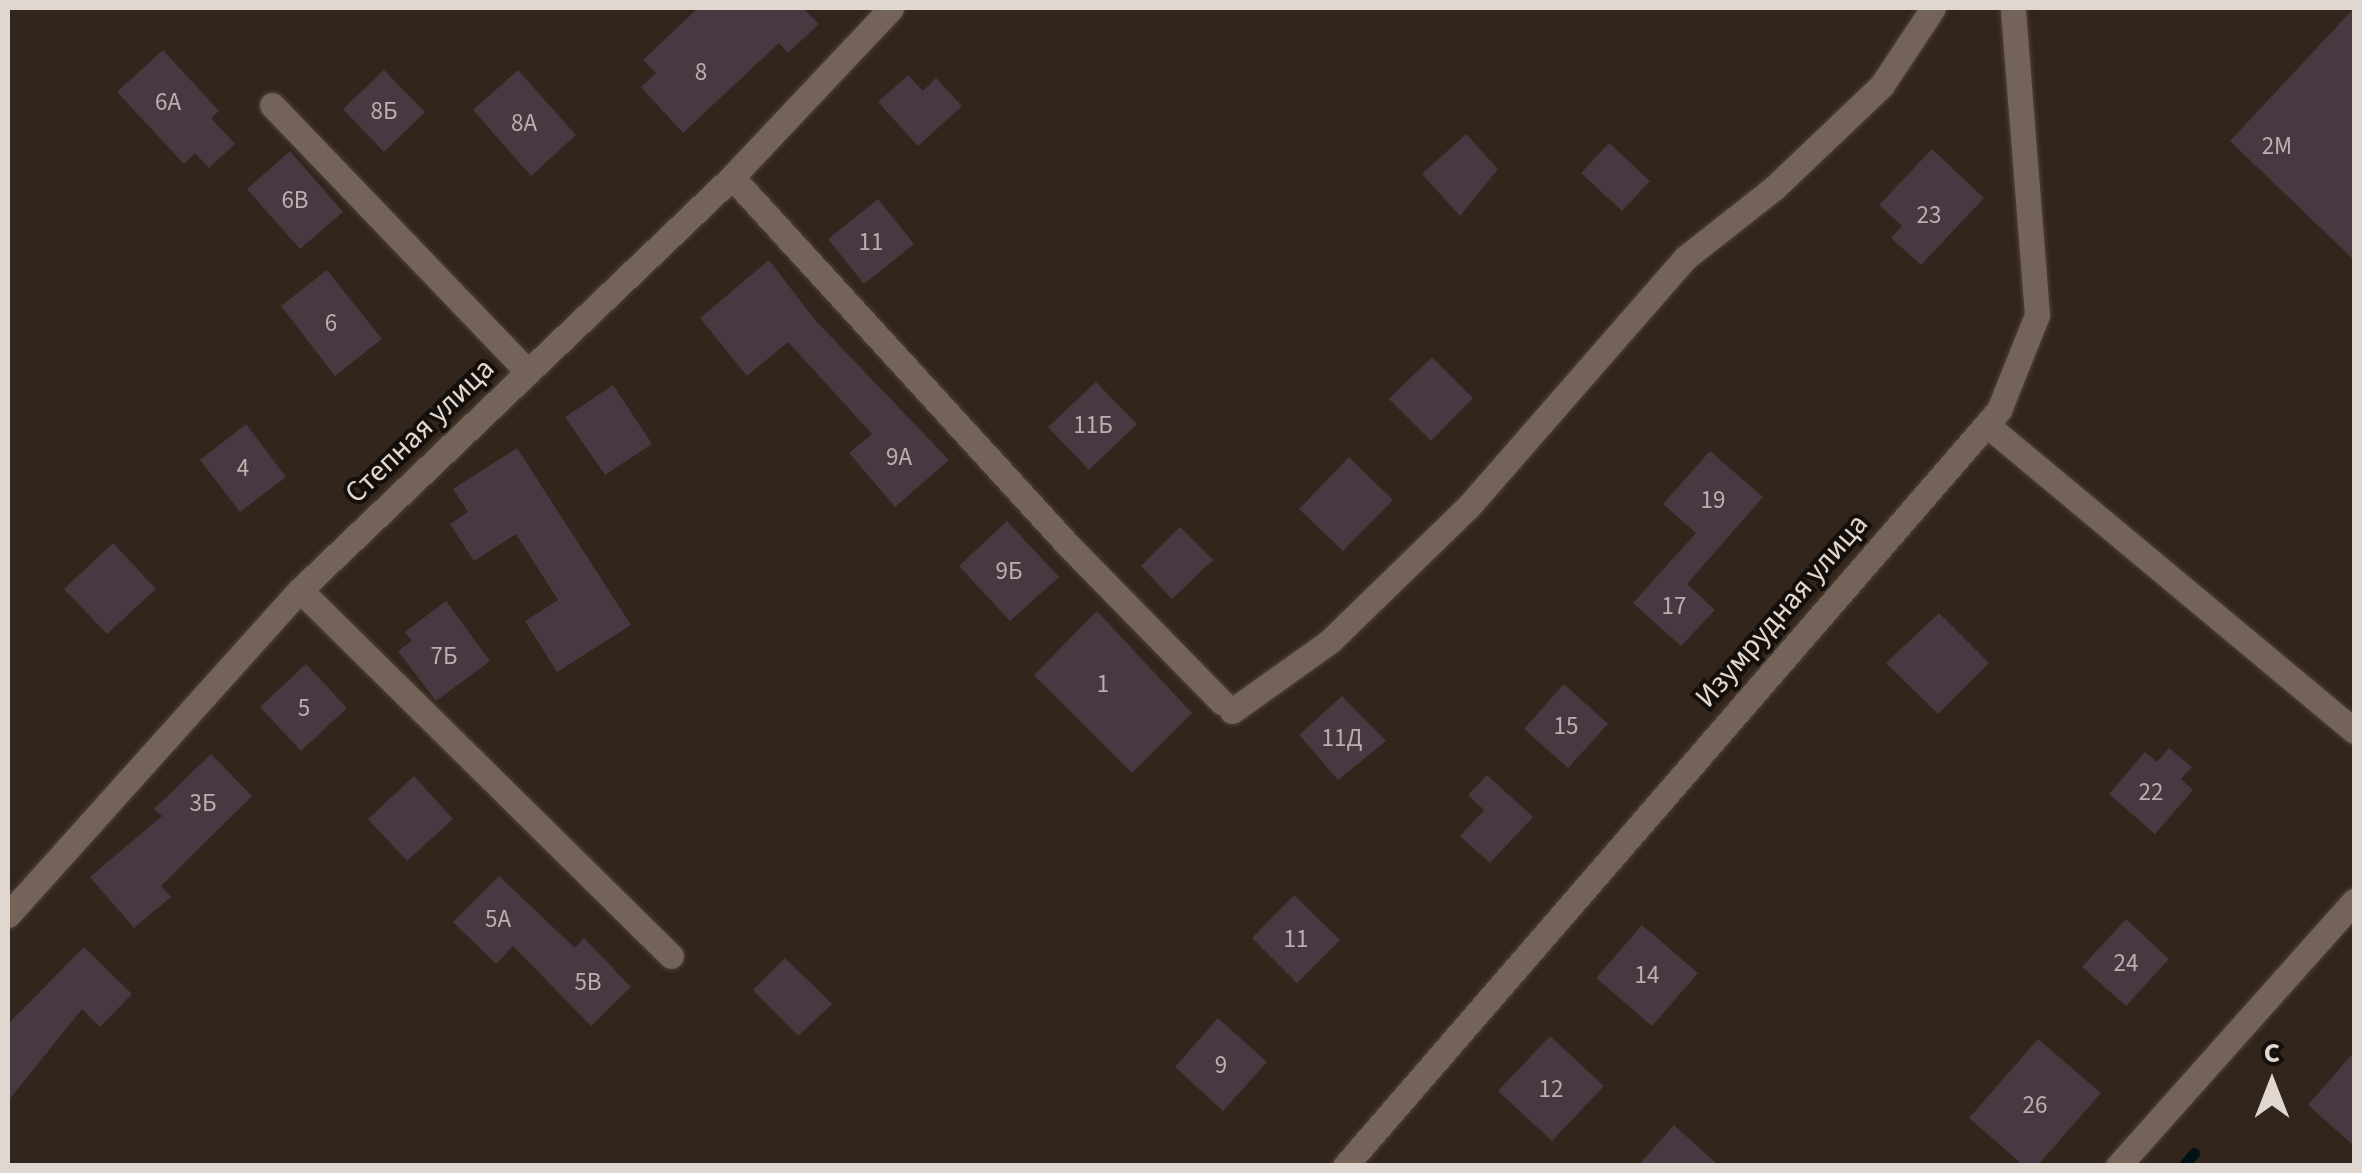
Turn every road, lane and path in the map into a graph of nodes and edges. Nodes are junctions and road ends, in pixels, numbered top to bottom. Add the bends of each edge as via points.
1 (891, 8) edge
2 (1933, 8) edge
3 (2013, 8) edge
4 (272, 105) dead end
5 (732, 177) junction
6 (528, 372) junction
7 (1987, 425) junction
8 (300, 590) junction
9 (2354, 731) edge
10 (2354, 901) edge
11 (8, 915) edge
12 (671, 956) dead end
13 (1345, 1166) edge
14 (2118, 1166) edge

1 - 5 street, Степная улица
2 - 5 street via 1882,85 1774,188 1685,258 1468,507 1330,641 1227,706 1068,545
3 - 7 street, Изумрудная улица via 2036,315
4 - 6 street
5 - 6 street, Степная улица
6 - 8 street, Степная улица
7 - 9 street
7 - 13 street, Изумрудная улица
8 - 11 street, Степная улица
8 - 12 street
10 - 14 street

